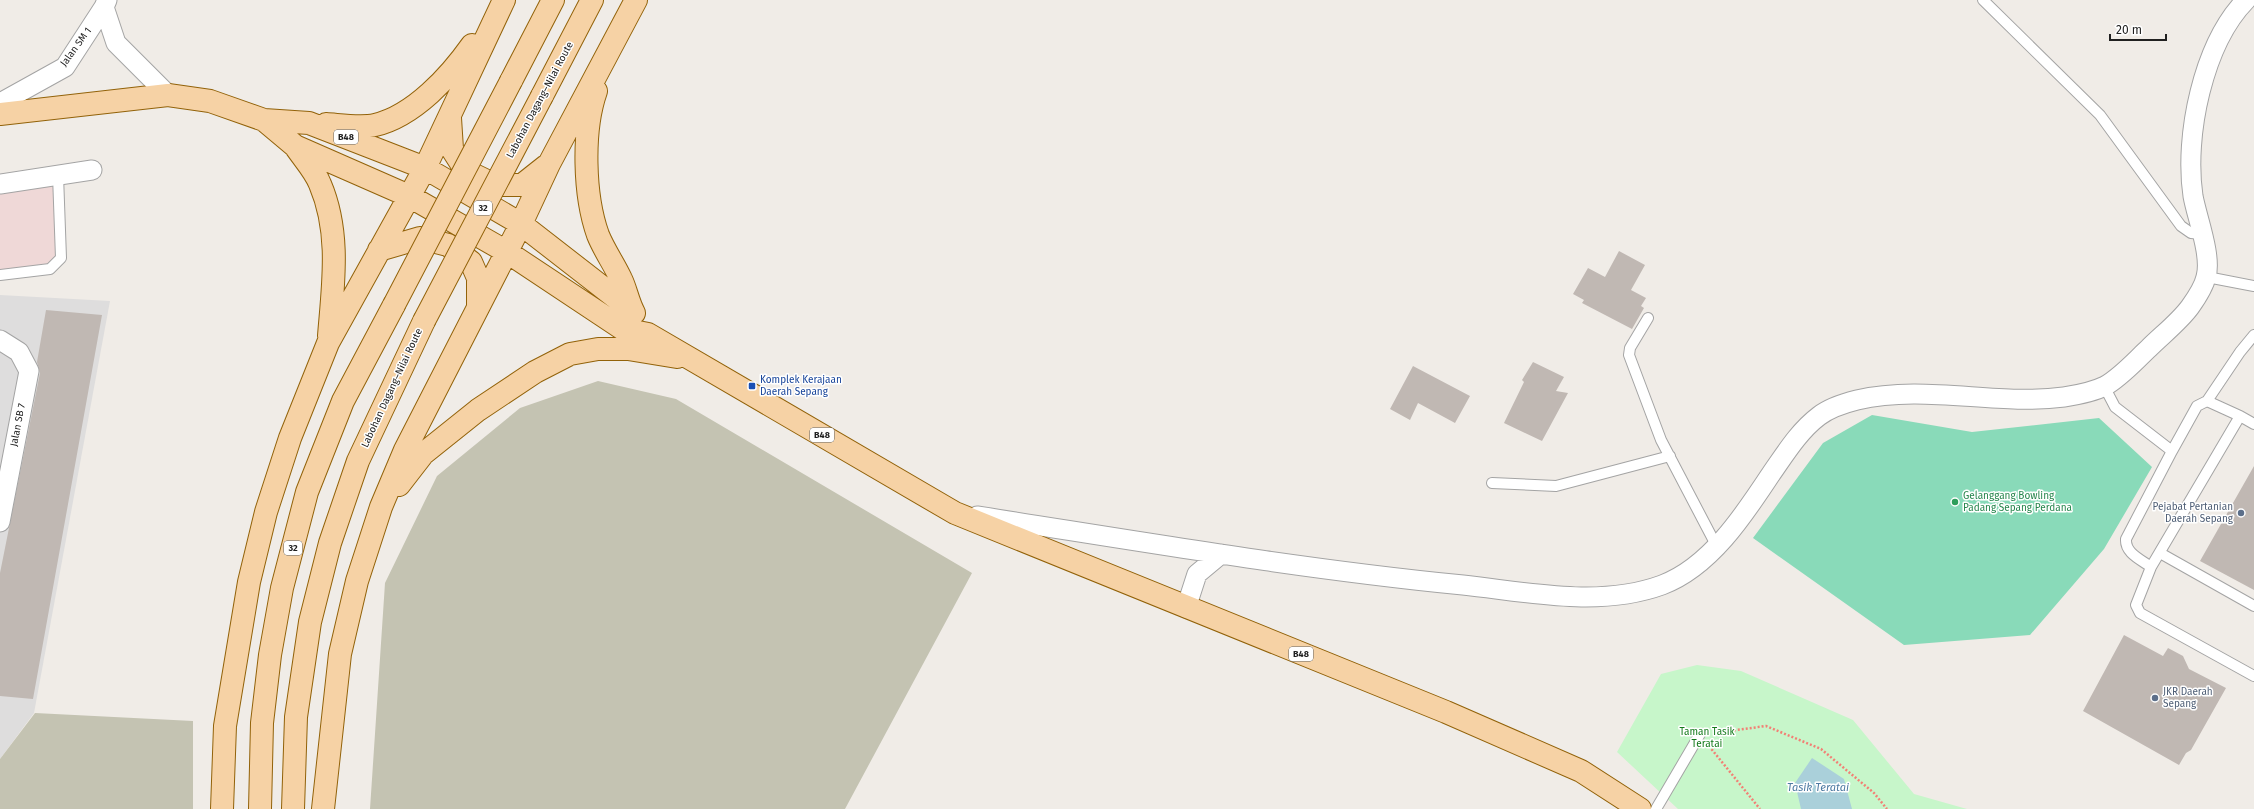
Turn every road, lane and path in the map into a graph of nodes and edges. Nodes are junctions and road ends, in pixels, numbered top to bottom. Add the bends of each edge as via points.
1 (504, 0) edge
2 (553, 0) edge
3 (592, 0) edge
4 (636, 0) edge
5 (1983, 0) edge
6 (2246, 0) edge
7 (106, 4) edge
8 (611, 49) junction
9 (168, 95) junction
10 (0, 103) edge
11 (0, 114) edge
12 (450, 116) junction
13 (264, 120) junction
14 (309, 123) junction
15 (295, 146) junction
16 (549, 164) junction
17 (425, 168) junction
18 (92, 170) dead end
19 (58, 175) junction
20 (0, 184) edge
21 (410, 196) junction
22 (521, 224) junction
23 (2202, 234) junction
24 (379, 250) junction
25 (507, 252) junction
26 (0, 274) edge
27 (2206, 276) junction
28 (2254, 286) edge
29 (478, 308) junction
30 (633, 311) junction
31 (1648, 318) dead end
32 (648, 334) junction
33 (2254, 335) edge
34 (0, 340) edge
35 (328, 343) junction
36 (688, 359) junction
37 (2104, 386) junction
38 (2207, 402) junction
39 (2240, 416) junction
40 (2254, 424) edge
41 (2172, 451) junction
42 (1670, 456) junction
43 (1492, 483) dead end
44 (381, 508) junction
45 (955, 513) junction
46 (0, 522) edge
47 (1716, 545) junction
48 (2160, 553) junction
49 (1221, 554) junction
50 (2151, 567) junction
51 (2254, 606) edge
52 (1186, 608) junction
53 (2254, 676) edge
54 (1700, 734) junction
55 (222, 809) edge
56 (260, 809) edge
57 (293, 809) edge
58 (323, 809) edge
59 (1640, 809) edge
60 (1656, 809) edge
61 (1760, 809) edge
62 (1887, 809) edge

1 - 12 main road
1 - 14 main road via 455,69 405,114 374,126
2 - 56 main road, 32, bridge via 343,401 307,492 282,588 270,656 262,723
3 - 57 main road, Labohan Dagang–Nilai Route / 32, bridge via 424,321 358,461 330,543 310,622 296,716
4 - 8 main road
5 - 23 lane via 2100,115 2181,226 2191,233
6 - 23 street via 2234,12 2213,51 2197,106 2191,159 2193,194
7 - 9 street, Jalan SM 1 via 116,44
7 - 10 street, Jalan SM 1 via 64,67
8 - 16 main road
8 - 30 main road via 592,102 586,153 590,200 598,236 622,280
9 - 11 main road, B48
9 - 13 main road, B48 via 210,101
12 - 16 main road via 452,149 466,171 495,186 522,185
12 - 17 main road
13 - 14 main road, B48
13 - 15 main road, B48
14 - 17 main road, B48
15 - 21 main road, B48
15 - 35 main road via 320,183 333,224 334,270
16 - 22 main road
17 - 21 main road
17 - 22 main road, B48
18 - 19 street
19 - 20 street
19 - 26 lane via 61,258 50,269
21 - 24 main road
21 - 25 main road, B48
22 - 25 main road
22 - 30 main road, B48
23 - 27 street
24 - 29 main road via 420,238 448,245 471,262 478,278
24 - 35 main road
25 - 29 main road
25 - 32 main road, B48 via 623,329
27 - 28 lane
27 - 37 street via 2190,307 2126,370
29 - 44 main road via 405,450
30 - 32 main road, B48
31 - 42 lane via 1630,348 1629,355 1661,440
32 - 36 main road, B48
33 - 38 lane
34 - 46 street, Jalan SB 7 via 19,352 28,371
35 - 55 main road via 290,438 266,512 249,582 225,726
36 - 44 main road via 628,349 598,349 570,354 535,372 478,410 429,449
36 - 45 main road, B48
37 - 41 lane via 2115,407
37 - 47 street via 2076,395 2040,400 1899,395 1855,400 1820,415 1791,446 1751,503
38 - 39 lane
38 - 41 lane via 2197,406
39 - 40 lane
39 - 48 lane
41 - 50 lane via 2126,539 2125,545 2129,551
42 - 43 lane via 1556,486
42 - 47 lane
44 - 58 main road via 357,581 340,654
45 - 49 street
45 - 52 main road, B48
47 - 49 street via 1689,571 1661,585 1606,597 1558,595 1414,580
48 - 50 lane
48 - 51 lane
49 - 52 street via 1197,574
50 - 53 lane via 2136,605 2140,613
52 - 59 main road, B48 via 1446,712 1581,771
54 - 60 lane
54 - 61 path
54 - 62 path via 1766,726 1821,749 1874,792

